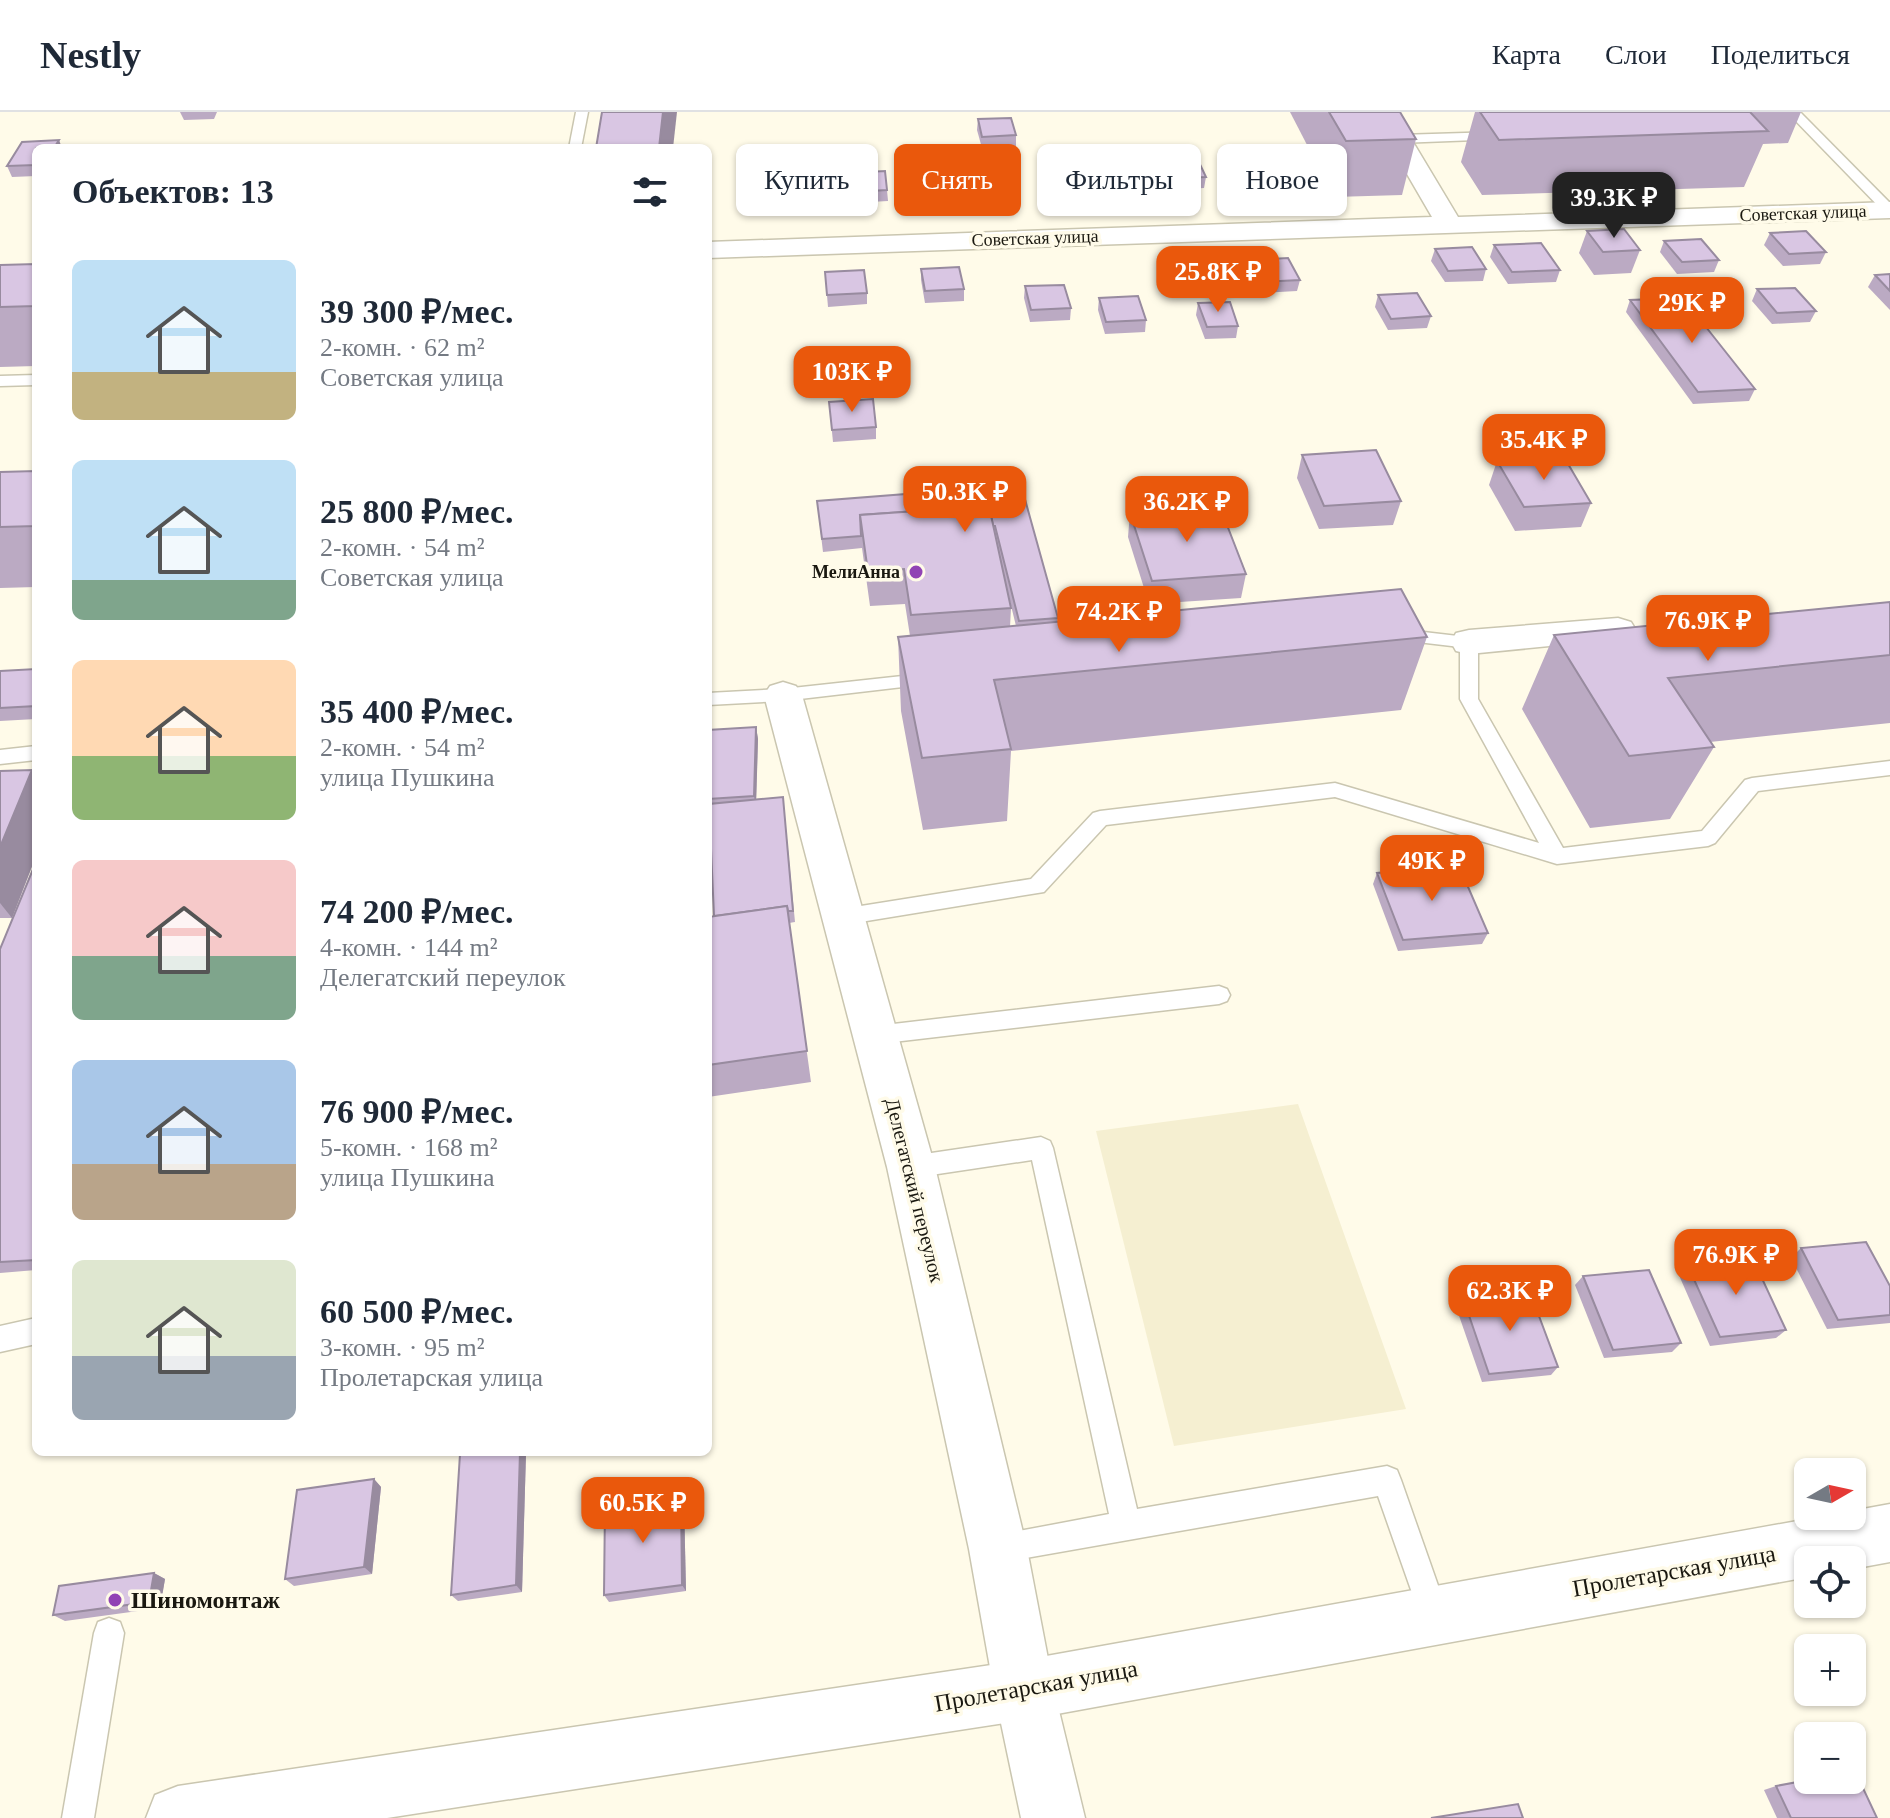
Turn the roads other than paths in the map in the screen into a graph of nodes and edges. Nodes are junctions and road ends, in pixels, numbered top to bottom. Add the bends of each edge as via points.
1 (582, 112) edge
2 (1383, 112) edge
3 (1793, 112) edge
4 (1505, 136) edge
5 (1399, 139) junction
6 (576, 144) edge
7 (1890, 210) edge
8 (1450, 225) junction
9 (712, 250) edge
10 (32, 380) edge
11 (0, 381) edge
12 (1644, 627) edge
13 (1386, 636) edge
14 (1469, 642) junction
15 (954, 676) edge
16 (783, 695) junction
17 (712, 699) edge
18 (32, 753) edge
19 (0, 757) edge
20 (1890, 768) edge
21 (1557, 856) junction
22 (842, 917) junction
23 (1219, 995) dead end
24 (876, 1035) junction
25 (911, 1167) junction
26 (32, 1332) edge
27 (0, 1339) edge
28 (1126, 1525) junction
29 (1890, 1533) edge
30 (998, 1549) junction
31 (1433, 1614) junction
32 (109, 1633) dead end
33 (1024, 1690) junction
34 (78, 1818) edge
35 (178, 1818) edge
36 (1053, 1818) edge

1 - 6 lane
2 - 5 street
3 - 7 lane
4 - 5 lane
5 - 8 street
7 - 8 street, Советская улица
8 - 9 street, Советская улица
10 - 11 lane
12 - 14 street
13 - 14 lane
14 - 21 lane via 1469,699
15 - 16 lane
16 - 17 lane
16 - 22 street, Делегатский переулок
18 - 19 lane
20 - 21 lane via 1752,785 1708,838
21 - 22 lane via 1335,790 1100,818 1037,886
22 - 24 street, Делегатский переулок
23 - 24 lane
24 - 25 street, Делегатский переулок
25 - 28 lane via 1041,1148
25 - 30 street, Делегатский переулок
26 - 27 lane
28 - 30 lane
28 - 31 lane via 1387,1480
29 - 31 street, Пролетарская улица
30 - 33 street, Делегатский переулок
31 - 33 street, Пролетарская улица
32 - 34 lane
33 - 35 street, Пролетарская улица
33 - 36 street, Делегатский переулок

